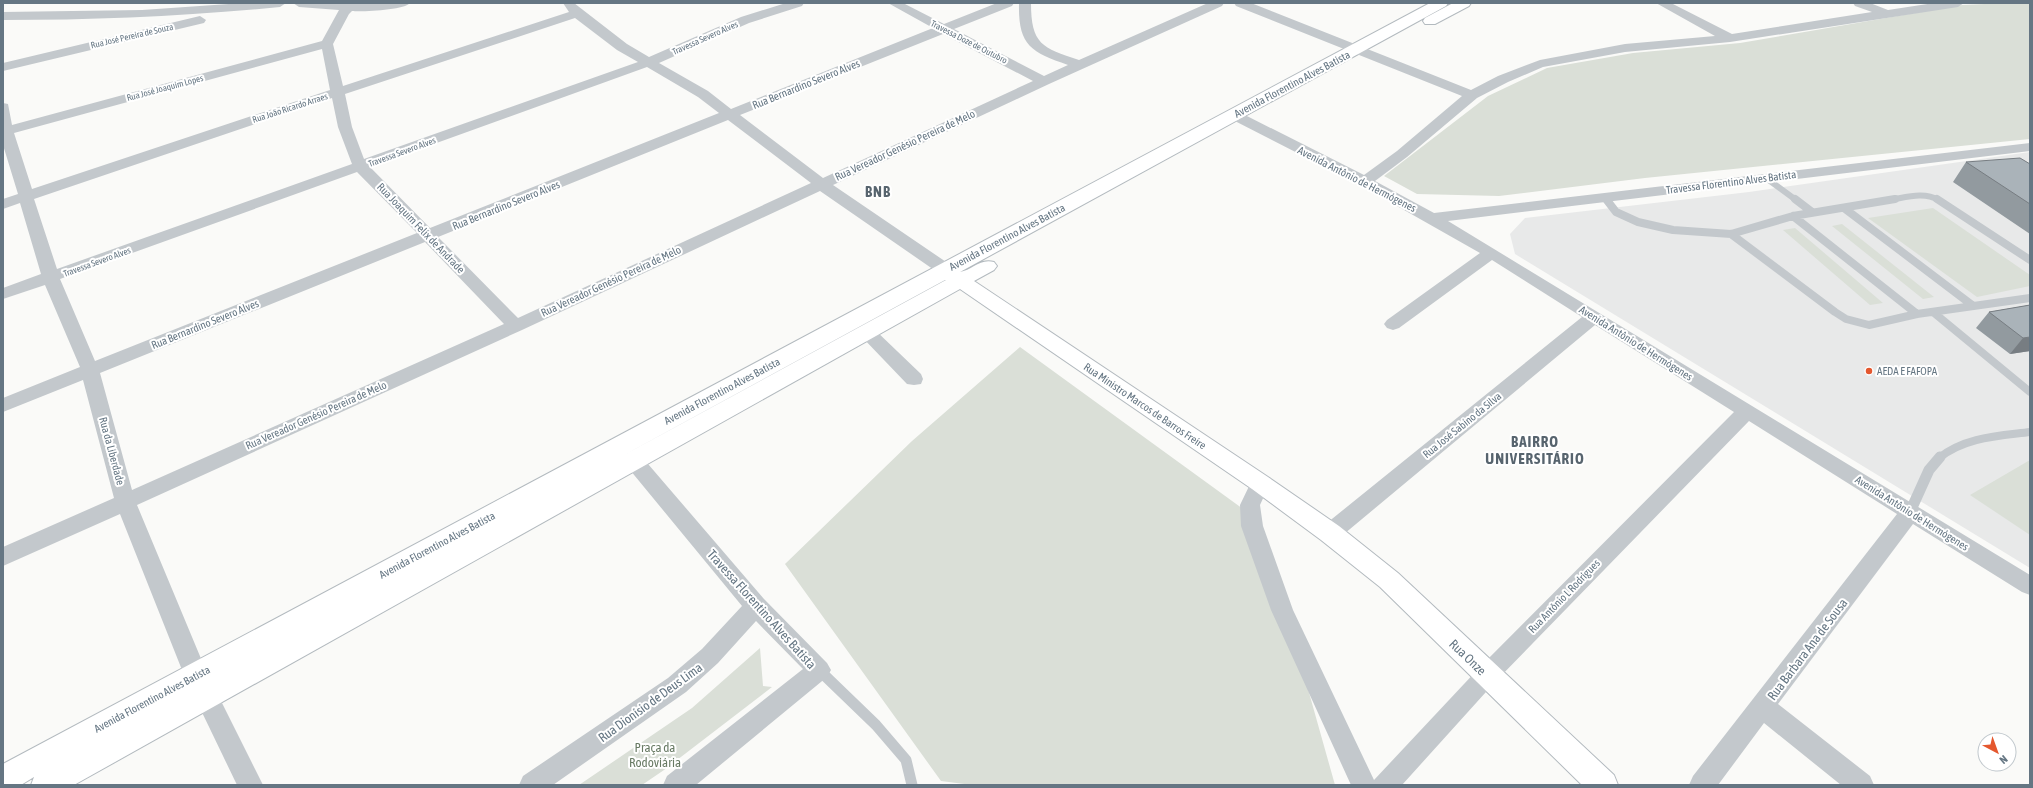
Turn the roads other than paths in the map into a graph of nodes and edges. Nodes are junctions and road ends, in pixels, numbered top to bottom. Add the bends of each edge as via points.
1 (138, 3) edge
2 (280, 3) edge
3 (298, 3) edge
4 (366, 3) edge
5 (404, 3) edge
6 (798, 3) edge
7 (894, 3) edge
8 (1008, 3) edge
9 (1025, 3) edge
10 (1218, 3) edge
11 (1240, 3) edge
12 (1441, 3) edge
13 (1464, 3) edge
14 (1662, 3) edge
15 (1859, 3) edge
16 (1958, 3) edge
17 (260, 5) junction
18 (571, 6) edge
19 (349, 7) junction
20 (761, 9) edge
21 (127, 14) junction
22 (1888, 14) junction
23 (3, 16) edge
24 (942, 29) junction
25 (1730, 38) junction
26 (327, 44) junction
27 (94, 45) junction
28 (682, 49) junction
29 (1363, 52) junction
30 (649, 62) junction
31 (1072, 62) junction
32 (3, 67) edge
33 (678, 79) junction
34 (1044, 81) junction
35 (338, 92) junction
36 (1472, 95) junction
37 (3, 107) edge
38 (731, 115) junction
39 (1242, 119) junction
40 (5, 131) edge
41 (2030, 147) edge
42 (361, 167) junction
43 (1766, 178) junction
44 (1365, 182) junction
45 (821, 184) junction
46 (26, 197) junction
47 (1605, 197) junction
48 (3, 204) edge
49 (1844, 208) junction
50 (1812, 212) junction
51 (1793, 216) junction
52 (1432, 218) junction
53 (1731, 234) junction
54 (429, 235) junction
55 (1491, 253) junction
56 (2030, 260) edge
57 (953, 276) junction
58 (51, 278) junction
59 (3, 294) edge
60 (2030, 298) edge
61 (1972, 305) junction
62 (1933, 312) junction
63 (1917, 314) junction
64 (1594, 317) junction
65 (1393, 324) dead end
66 (516, 326) junction
67 (867, 332) junction
68 (90, 370) junction
69 (914, 379) dead end
70 (2030, 392) edge
71 (3, 405) edge
72 (1746, 411) junction
73 (2030, 432) edge
74 (627, 453) junction
75 (1260, 483) junction
76 (125, 501) junction
77 (1910, 512) junction
78 (1330, 533) junction
79 (3, 557) edge
80 (2030, 586) edge
81 (756, 606) junction
82 (819, 670) junction
83 (196, 675) junction
84 (1487, 675) junction
85 (207, 696) junction
86 (1763, 707) junction
87 (3, 779) edge
88 (46, 785) edge
89 (250, 785) edge
90 (532, 785) edge
91 (676, 785) edge
92 (912, 785) edge
93 (1364, 785) edge
94 (1385, 785) edge
95 (1603, 785) edge
96 (1702, 785) edge
97 (1861, 785) edge

1 - 21 street
2 - 17 street
3 - 19 street
4 - 19 street
5 - 19 street via 370,8
6 - 20 street, Travessa Severo Alves
7 - 24 street, Travessa Doze de Outubro
8 - 24 street, Rua Bernardino Severo Alves
9 - 31 street via 1026,29 1030,38 1045,50
10 - 31 street, Rua Vereador Genésio Pereira de Melo
11 - 29 street
12 - 29 main road, Avenida Florentino Alves Batista
13 - 29 main road, Avenida Florentino Alves Batista
14 - 25 street
15 - 22 street
16 - 22 street
17 - 21 street via 210,11
17 - 27 street, Rua José Pereira de Souza
18 - 30 street via 622,47
18 - 35 street, Rua João Ricardo Arraes via 519,31
19 - 26 street
20 - 28 street, Travessa Severo Alves
21 - 23 street via 80,17
21 - 27 street
22 - 25 street
24 - 34 street, Travessa Doze de Outubro
24 - 38 street, Rua Bernardino Severo Alves
25 - 36 street via 1625,48 1540,64 1503,78
26 - 35 street, Rua Joaquim Felix de Andrade
26 - 40 street, Rua José Joaquim Lopes
27 - 32 street, Rua José Pereira de Souza
28 - 30 street, Travessa Severo Alves
28 - 33 street
29 - 36 street
29 - 39 main road, Avenida Florentino Alves Batista
30 - 33 street
30 - 42 street, Travessa Severo Alves
31 - 34 street, Rua Vereador Genésio Pereira de Melo
33 - 38 street
34 - 45 street, Rua Vereador Genésio Pereira de Melo
35 - 42 street, Rua Joaquim Felix de Andrade via 345,127
35 - 46 street, Rua João Ricardo Arraes
36 - 44 street
37 - 40 street, Rua da Liberdade
38 - 45 street
38 - 54 street, Rua Bernardino Severo Alves
39 - 44 street, Avenida Antônio de Hermógenes
39 - 57 main road, Avenida Florentino Alves Batista
40 - 46 street, Rua da Liberdade
41 - 43 street, Travessa Florentino Alves Batista
42 - 54 street, Rua Joaquim Felix de Andrade
42 - 58 street, Travessa Severo Alves
43 - 47 street, Travessa Florentino Alves Batista
43 - 50 lane
44 - 52 street, Avenida Antônio de Hermógenes
45 - 57 street
45 - 66 street, Rua Vereador Genésio Pereira de Melo
46 - 48 street, Rua João Ricardo Arraes
46 - 58 street, Rua da Liberdade
47 - 52 street, Travessa Florentino Alves Batista
47 - 53 lane via 1616,212 1638,222 1673,230
49 - 50 lane
49 - 56 lane via 1916,196 1933,197
49 - 61 lane
50 - 51 lane
51 - 53 lane
51 - 63 lane
52 - 55 street, Avenida Antônio de Hermógenes
53 - 63 lane via 1846,319 1869,325
54 - 66 street, Rua Joaquim Felix de Andrade
54 - 68 street, Rua Bernardino Severo Alves
55 - 64 street, Avenida Antônio de Hermógenes
55 - 65 street
57 - 67 main road, Avenida Florentino Alves Batista
57 - 74 main road, Avenida Florentino Alves Batista
57 - 75 main road, Rua Ministro Marcos de Barros Freire
58 - 59 street, Travessa Severo Alves
58 - 68 street, Rua da Liberdade
60 - 61 lane
61 - 62 lane
62 - 63 lane
62 - 70 lane
64 - 72 street, Avenida Antônio de Hermógenes
64 - 78 street, Rua José Sabino da Silva
66 - 76 street, Rua Vereador Genésio Pereira de Melo
67 - 69 street
67 - 74 main road, Avenida Florentino Alves Batista
68 - 71 street, Rua Bernardino Severo Alves
68 - 76 street, Rua da Liberdade
72 - 77 street, Avenida Antônio de Hermógenes
72 - 84 street, Rua Antônio L Rodrigues
73 - 77 lane via 1971,441 1953,447 1936,460
74 - 81 street, Travessa Florentino Alves Batista
74 - 83 main road, Avenida Florentino Alves Batista
74 - 85 main road, Avenida Florentino Alves Batista
75 - 78 main road, Rua Ministro Marcos de Barros Freire
75 - 93 street via 1250,505 1252,526 1282,610
76 - 79 street, Rua Vereador Genésio Pereira de Melo
76 - 83 street, Rua da Liberdade
77 - 80 street, Avenida Antônio de Hermógenes
77 - 86 street, Rua Barbara Ana de Sousa
78 - 84 main road, Rua Onze via 1389,580
81 - 82 street, Travessa Florentino Alves Batista
81 - 90 street, Rua Dionísio de Deus Lima via 710,656 677,685
82 - 91 street, Travessa Florentino Alves Batista
82 - 92 lane via 876,725 906,760
83 - 85 street, Rua da Liberdade
83 - 87 main road, Avenida Florentino Alves Batista
84 - 94 street, Rua Antônio L Rodrigues
84 - 95 main road, Rua Onze
85 - 88 main road, Avenida Florentino Alves Batista
85 - 89 street, Rua da Liberdade
86 - 96 street, Rua Barbara Ana de Sousa
86 - 97 street

